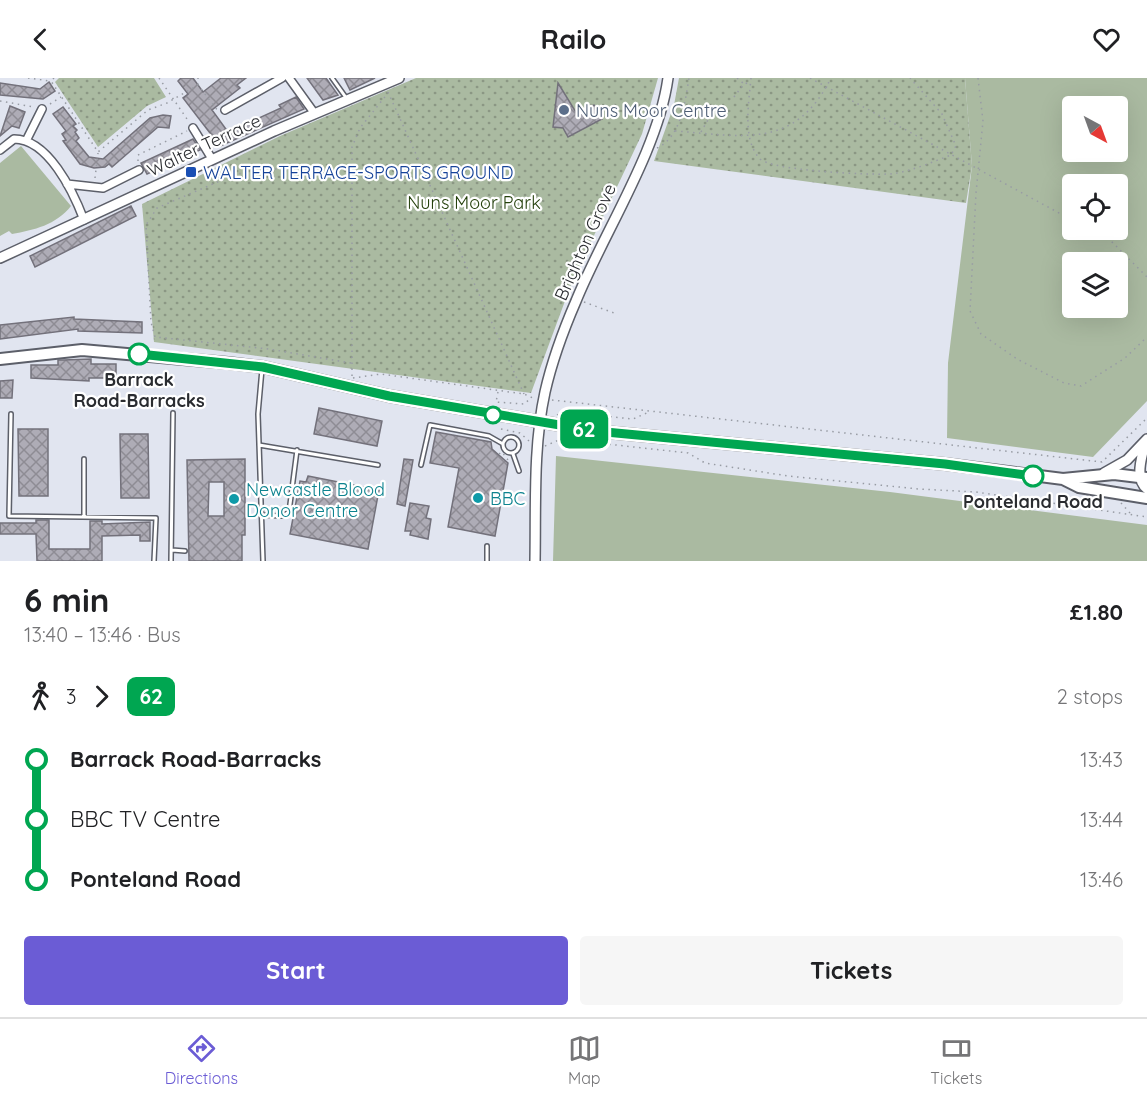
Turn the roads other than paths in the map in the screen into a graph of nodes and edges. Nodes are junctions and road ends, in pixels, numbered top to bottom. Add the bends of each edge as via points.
1 (282, 78) edge
2 (289, 78) edge
3 (332, 78) edge
4 (399, 78) edge
5 (668, 78) edge
6 (382, 85) edge
7 (348, 100) junction
8 (42, 109) road end
9 (225, 110) road end
10 (315, 114) junction
11 (193, 128) road end
12 (27, 139) junction
13 (0, 150) edge
14 (212, 159) junction
15 (139, 170) road end
16 (67, 184) junction
17 (79, 222) junction
18 (0, 258) edge
19 (0, 358) edge
20 (263, 367) junction
21 (173, 413) dead end
22 (11, 414) dead end
23 (540, 423) junction
24 (1147, 439) edge
25 (503, 444) junction
26 (259, 445) junction
27 (297, 450) junction
28 (513, 454) junction
29 (84, 459) dead end
30 (378, 465) dead end
31 (421, 465) dead end
32 (519, 471) dead end
33 (1100, 475) junction
34 (1063, 479) junction
35 (1145, 483) edge
36 (1131, 495) junction
37 (1147, 498) edge
38 (262, 515) junction
39 (84, 517) junction
40 (487, 546) dead end
41 (171, 550) junction
42 (185, 551) dead end
43 (154, 561) edge
44 (171, 561) edge
45 (262, 561) edge
46 (487, 561) edge
47 (535, 561) edge

1 - 9 street
2 - 10 street
3 - 7 lane
4 - 6 street, Walter Terrace
5 - 23 street, Brighton Grove via 645,152 576,300 552,366
6 - 7 street, Walter Terrace
7 - 10 street, Walter Terrace
8 - 12 street
10 - 14 street, Walter Terrace
11 - 14 street
12 - 13 street via 14,139
12 - 16 street via 40,147
14 - 17 street, Walter Terrace
15 - 16 street via 103,188
16 - 17 street
17 - 18 street, Walter Terrace
19 - 20 main road via 82,350
20 - 23 main road
20 - 26 lane via 258,401
21 - 41 lane
22 - 39 lane via 9,516
23 - 34 main road
23 - 47 street, Brighton Grove
24 - 33 street via 1127,460
24 - 35 street
25 - 28 lane
25 - 28 lane via 510,437 519,442
25 - 31 lane via 489,436 430,425
26 - 27 lane
26 - 38 lane
27 - 30 lane
27 - 38 lane via 289,512 283,516
28 - 32 lane
29 - 39 lane
33 - 34 main road
33 - 35 main road
34 - 36 main road via 1079,487
35 - 36 street
36 - 37 main road
38 - 45 lane
39 - 43 lane via 156,518
40 - 46 lane
41 - 42 lane
41 - 44 lane

